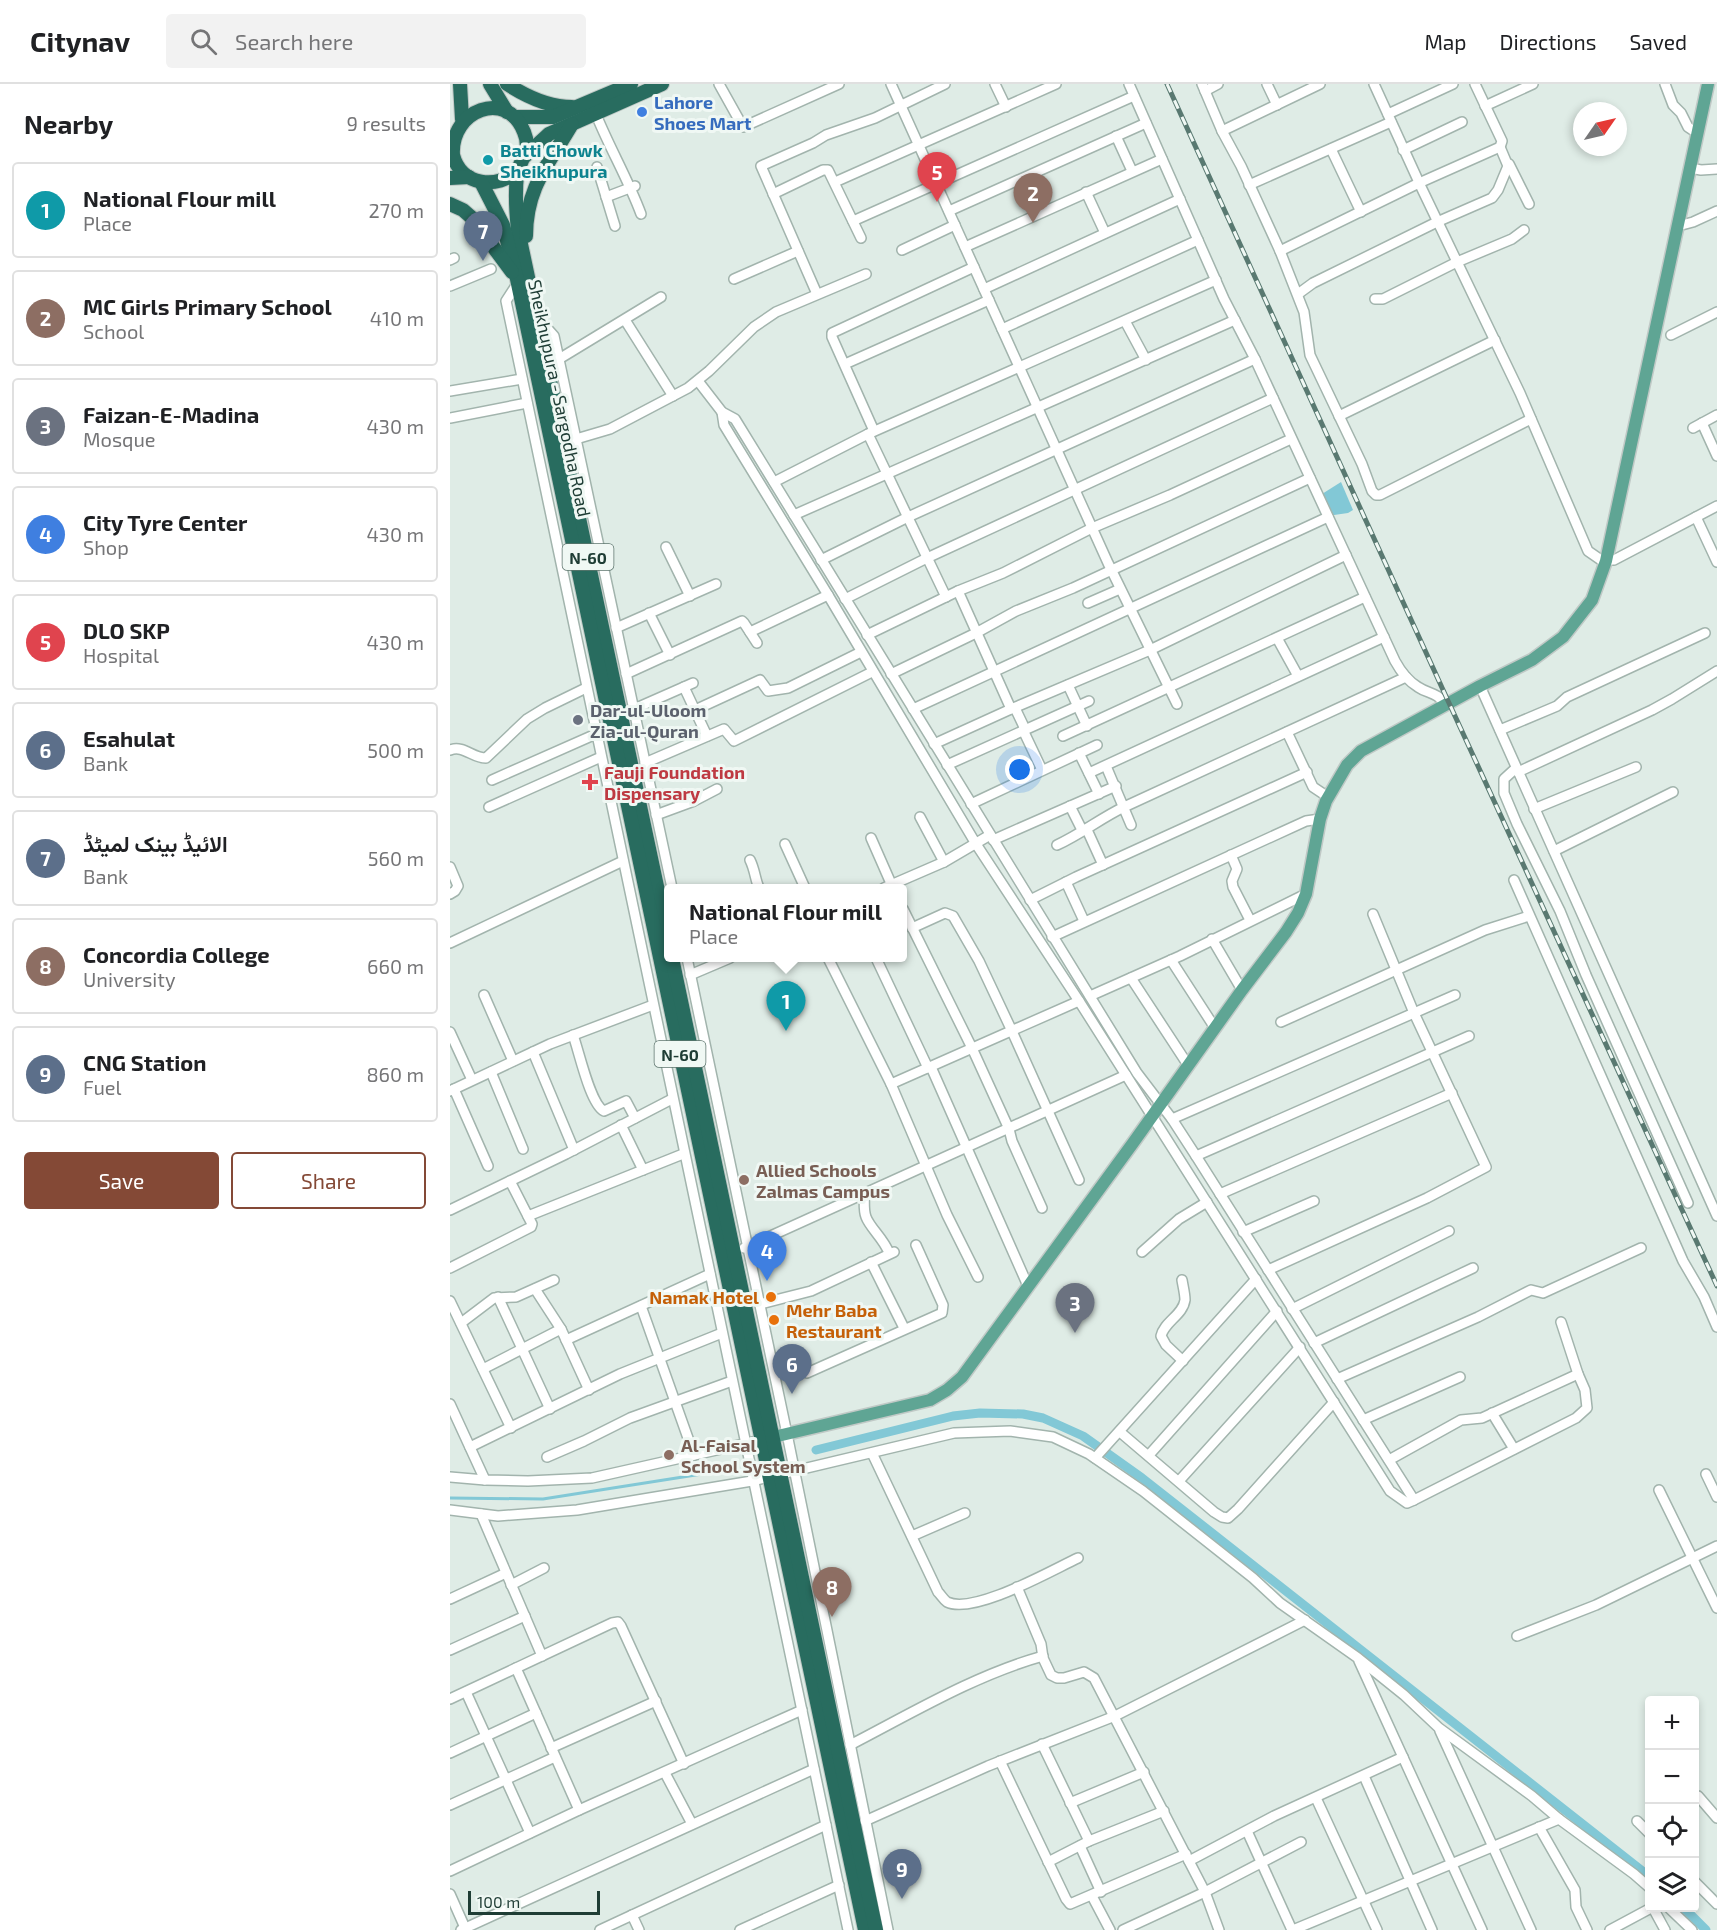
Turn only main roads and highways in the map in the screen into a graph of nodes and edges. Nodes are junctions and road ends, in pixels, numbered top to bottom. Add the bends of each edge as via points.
1 (460, 84) edge
2 (490, 84) edge
3 (507, 84) edge
4 (631, 84) edge
5 (662, 84) edge
6 (1708, 84) edge
7 (576, 107) junction
8 (511, 115) junction
9 (462, 119) junction
10 (572, 124) junction
11 (451, 143) edge
12 (525, 156) junction
13 (518, 170) junction
14 (450, 178) edge
15 (475, 180) junction
16 (450, 204) edge
17 (520, 279) junction
18 (664, 919) edge
19 (664, 936) edge
20 (670, 962) edge
21 (673, 962) edge
22 (774, 1438) junction
23 (781, 1474) junction
24 (865, 1930) edge
25 (876, 1930) edge

1 - 9 highway
2 - 8 highway
3 - 7 highway via 556,107
4 - 7 highway
5 - 10 highway
6 - 22 main road via 1606,561 1592,600 1563,637 1532,660 1361,752 1347,765 1320,819 1306,894 1298,913 962,1377 930,1400
7 - 8 highway via 553,117
8 - 9 highway via 483,108
8 - 12 highway via 526,137
9 - 11 highway
10 - 12 highway via 549,134
10 - 17 highway via 532,194
11 - 15 highway via 460,169
12 - 13 highway
13 - 15 highway via 501,181
13 - 17 highway, Sheikhupura - Sargodha Road / N-60
14 - 15 highway
15 - 17 highway, Sheikhupura - Sargodha Road / N-60 via 503,225
16 - 17 highway via 471,217
17 - 18 highway, Sheikhupura - Sargodha Road / N-60 via 537,317
17 - 19 highway, Sheikhupura - Sargodha Road / N-60
20 - 22 highway, Sheikhupura - Sargodha Road / N-60
21 - 22 highway, Sheikhupura - Sargodha Road / N-60
22 - 23 highway, Sheikhupura - Sargodha Road / N-60
23 - 24 highway, Sheikhupura - Sargodha Road / N-60
23 - 25 highway, Sheikhupura - Sargodha Road / N-60

